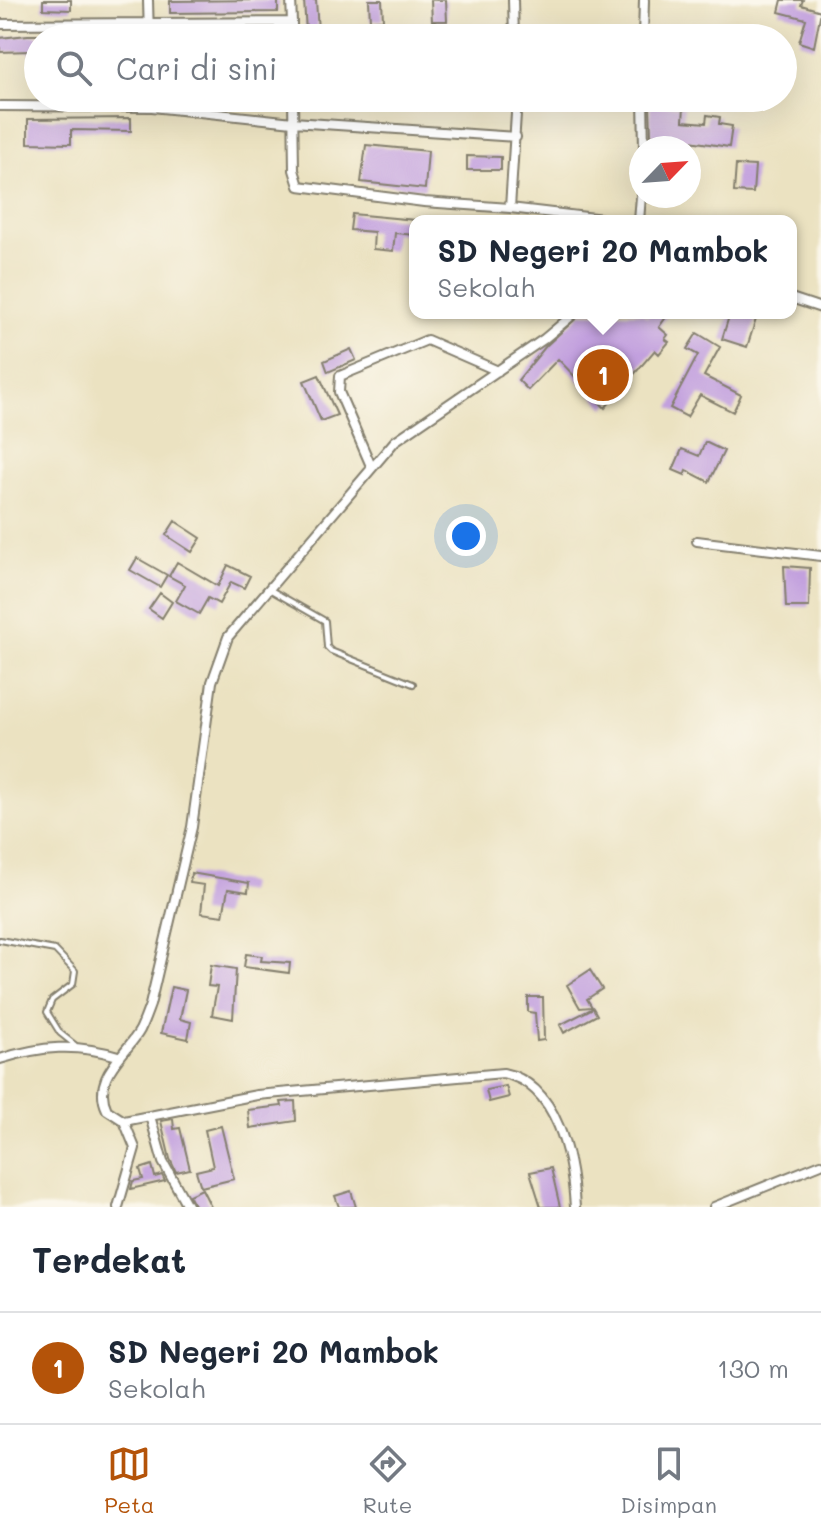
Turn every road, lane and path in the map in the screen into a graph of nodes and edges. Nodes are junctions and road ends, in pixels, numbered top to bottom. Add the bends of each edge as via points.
1 (148, 0) edge
2 (291, 0) edge
3 (513, 0) edge
4 (644, 0) edge
5 (148, 22) junction
6 (292, 22) joint
7 (0, 24) edge
8 (514, 24) edge
9 (643, 24) edge
10 (24, 105) edge
11 (0, 106) edge
12 (222, 112) edge
13 (293, 112) edge
14 (517, 112) edge
15 (643, 112) edge
16 (293, 122) junction
17 (644, 136) edge
18 (516, 137) junction
19 (510, 208) junction
20 (569, 215) edge
21 (797, 300) edge
22 (821, 308) edge
23 (567, 319) edge
24 (498, 371) junction
25 (371, 466) junction
26 (697, 541) dead end
27 (821, 556) edge
28 (267, 588) junction
29 (413, 684) dead end
30 (0, 940) edge
31 (77, 1047) junction
32 (118, 1056) junction
33 (0, 1059) edge
34 (150, 1116) junction
35 (124, 1121) junction
36 (821, 1164) edge
37 (118, 1207) edge
38 (188, 1207) edge
39 (575, 1207) edge
40 (714, 1207) edge

1 - 5 street
2 - 6 street
3 - 8 street
4 - 9 street
5 - 6 street
5 - 7 street
10 - 11 street
12 - 16 street
13 - 16 street
14 - 18 street
15 - 17 street
16 - 18 street
16 - 19 street via 299,186
18 - 19 street
19 - 20 street
21 - 22 street
23 - 24 street
24 - 25 street via 395,441
24 - 25 street via 427,340 340,376 339,392
25 - 28 street
26 - 27 street
28 - 29 lane via 325,621 331,651
28 - 32 street via 228,637 215,668 175,906 150,1005 140,1029
30 - 31 lane via 55,950 75,971 73,984 52,1000 47,1012
31 - 32 street
31 - 33 street via 39,1048
32 - 35 street via 102,1097 107,1110
34 - 35 street
34 - 38 street via 163,1162
34 - 39 street via 257,1095 462,1075 519,1077 550,1106
35 - 37 street via 135,1148
36 - 40 street

